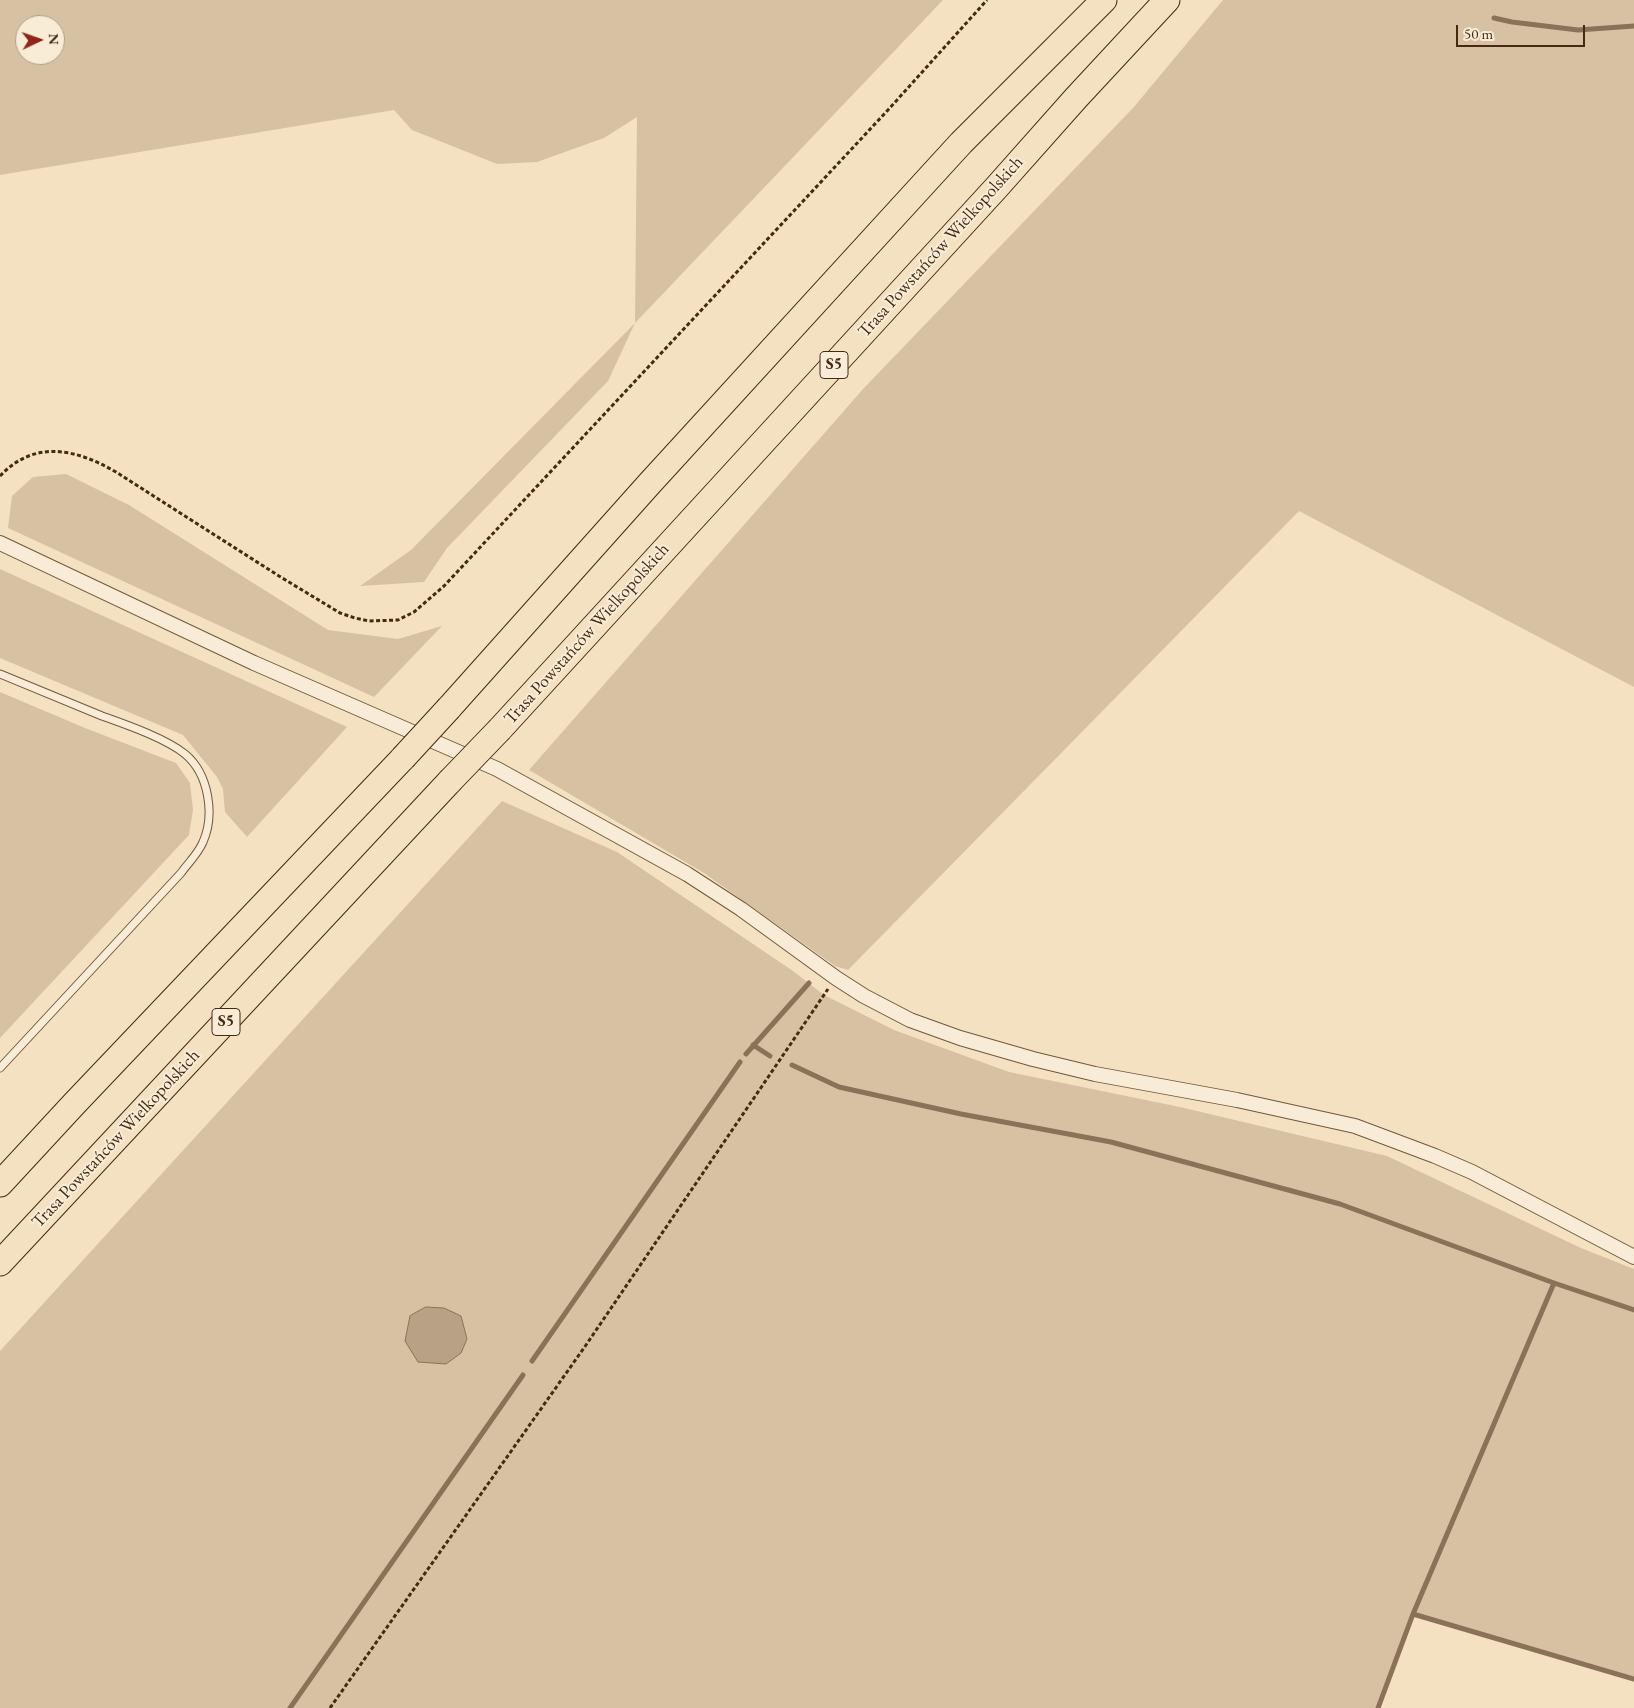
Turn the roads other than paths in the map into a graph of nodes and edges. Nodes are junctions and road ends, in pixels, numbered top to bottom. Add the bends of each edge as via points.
1 (1104, 0) edge
2 (1167, 0) edge
3 (0, 543) edge
4 (0, 674) edge
5 (0, 1068) edge
6 (0, 1184) edge
7 (1634, 1256) edge
8 (0, 1263) edge

1 - 6 highway, bridge via 961,143 403,758
2 - 8 highway, Trasa Powstańców Wielkopolskich / S5, bridge via 500,729
3 - 7 street via 246,659 497,769 687,874 836,978 910,1020 1033,1060 1301,1113 1380,1134 1472,1172
4 - 5 lane via 127,726 184,754 203,780 209,814 200,849 181,873

